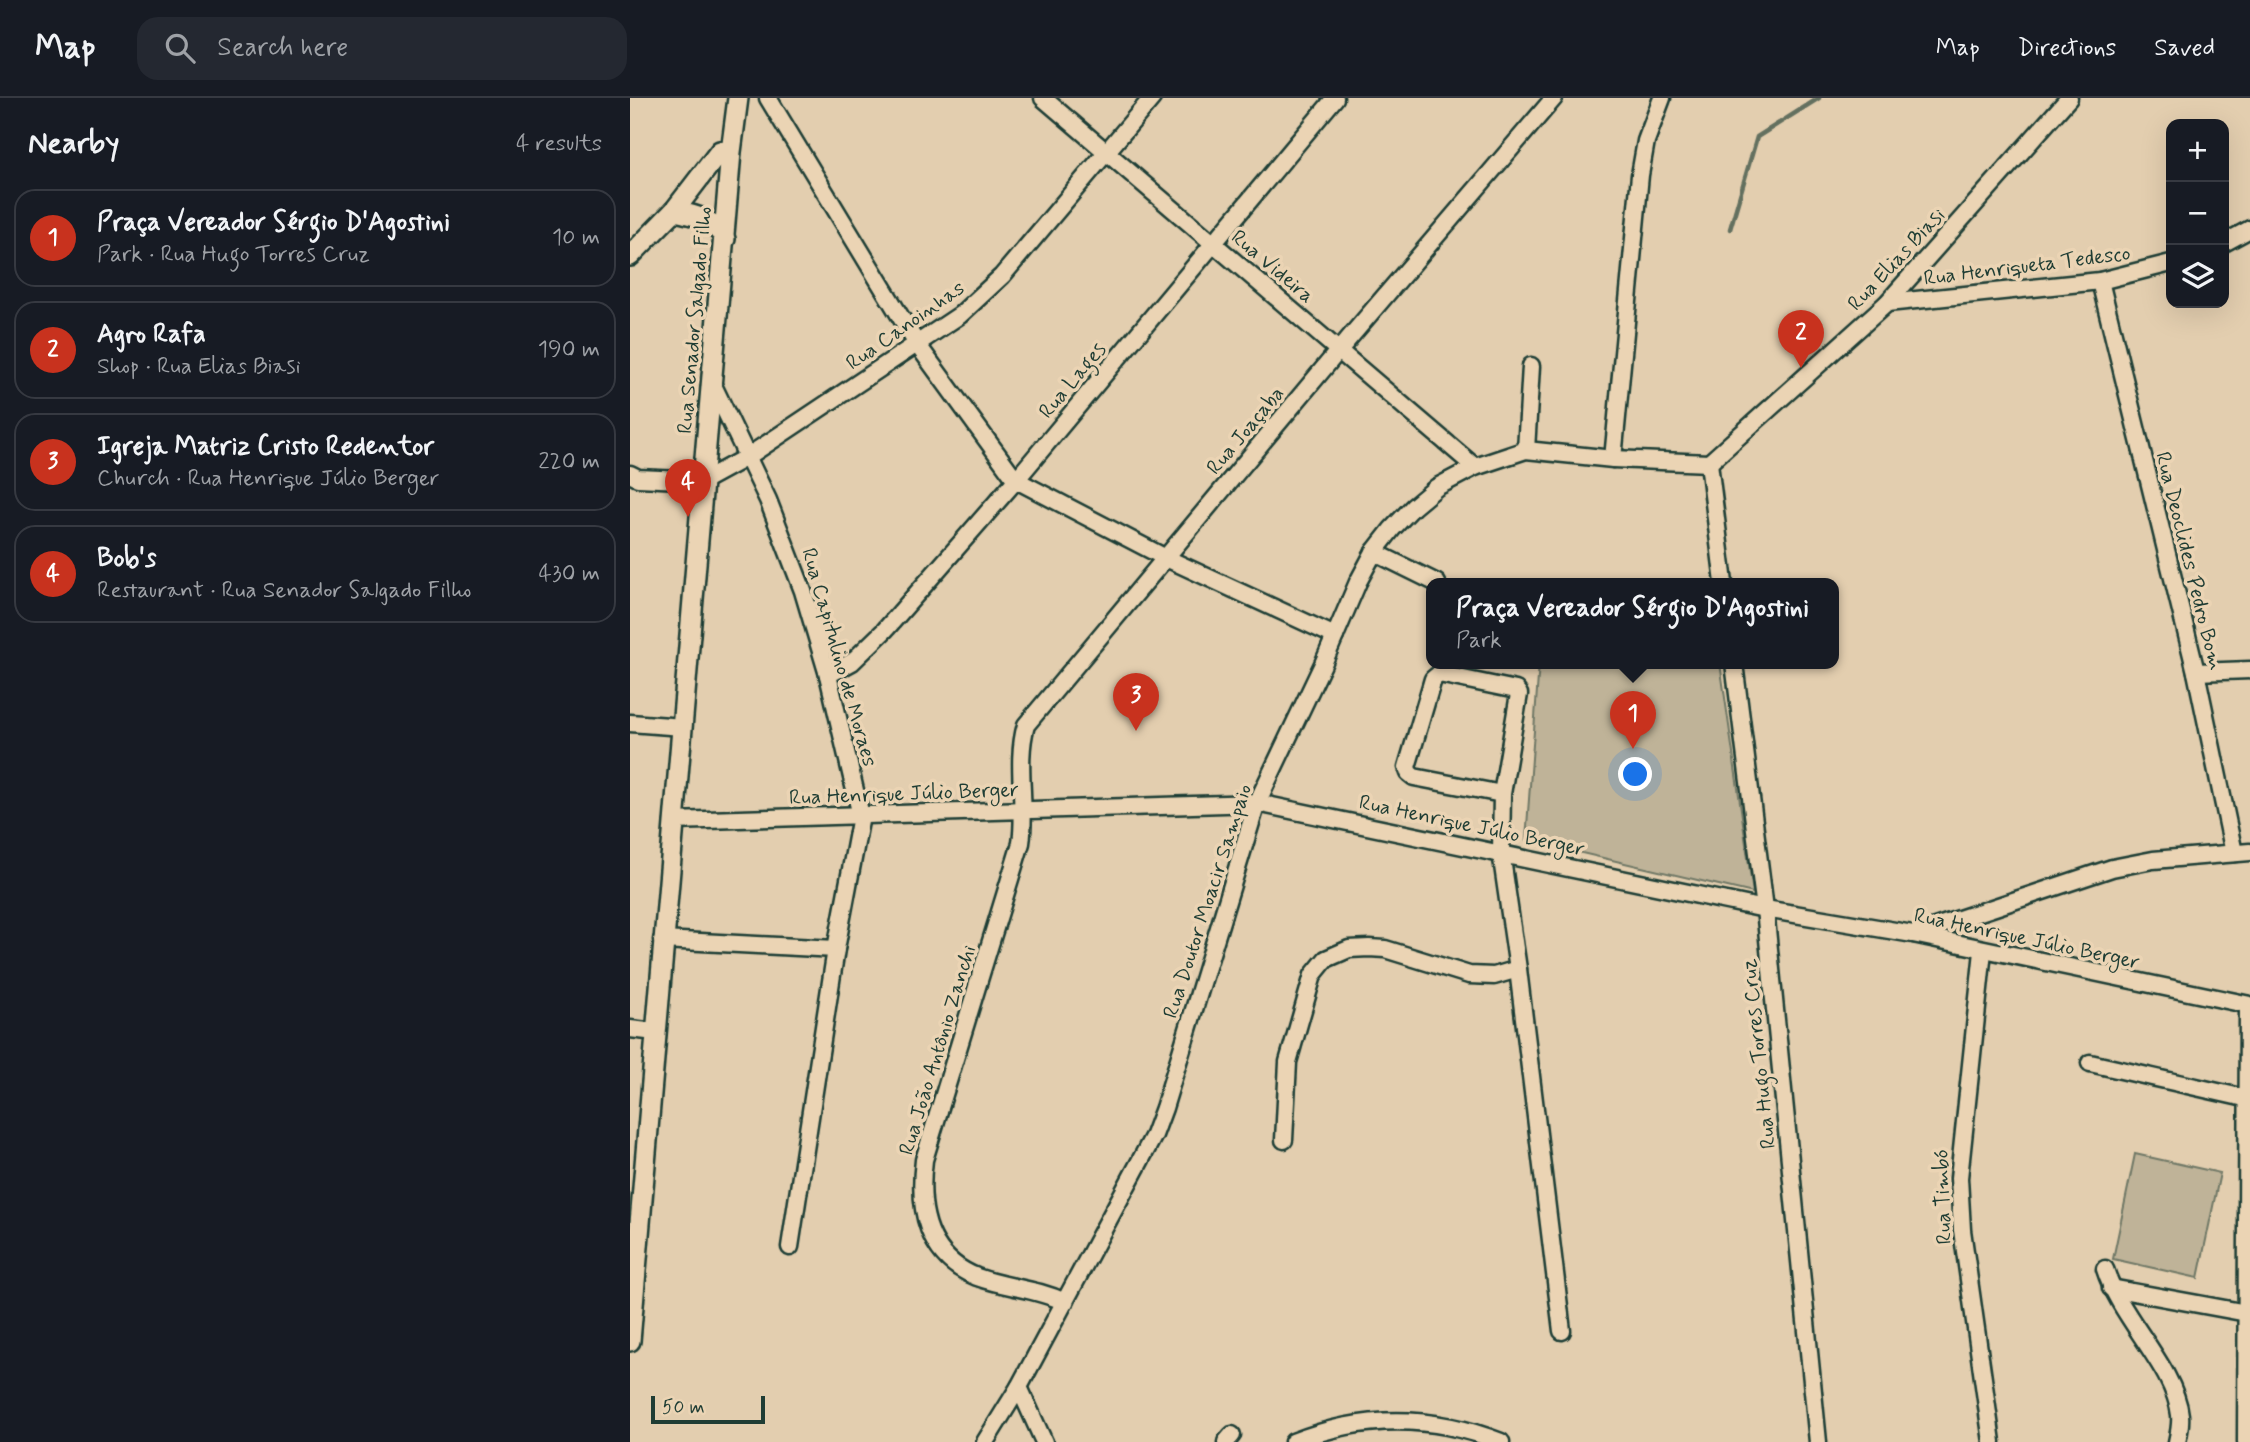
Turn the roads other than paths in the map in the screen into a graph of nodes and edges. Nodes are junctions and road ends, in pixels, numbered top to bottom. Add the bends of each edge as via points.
1 (726, 98) edge
2 (738, 98) edge
3 (768, 98) edge
4 (1043, 98) edge
5 (1152, 98) edge
6 (1335, 98) edge
7 (1554, 98) edge
8 (1662, 98) edge
9 (2069, 98) edge
10 (726, 151) junction
11 (1107, 153) junction
12 (674, 211) junction
13 (2250, 229) edge
14 (725, 239) junction
15 (2229, 240) edge
16 (1214, 243) junction
17 (630, 256) edge
18 (2166, 264) edge
19 (2100, 281) junction
20 (1887, 303) junction
21 (917, 344) junction
22 (1339, 349) junction
23 (1531, 366) dead end
24 (711, 381) junction
25 (1526, 450) junction
26 (747, 457) junction
27 (1613, 459) junction
28 (1709, 463) junction
29 (1475, 467) junction
30 (630, 474) edge
31 (1016, 480) junction
32 (702, 481) junction
33 (1374, 552) junction
34 (1166, 558) junction
35 (1427, 578) edge
36 (1723, 578) edge
37 (1335, 636) junction
38 (1735, 669) edge
39 (2250, 670) edge
40 (2196, 672) junction
41 (828, 676) junction
42 (630, 723) edge
43 (683, 727) junction
44 (1502, 794) junction
45 (1257, 803) junction
46 (1024, 810) junction
47 (861, 816) junction
48 (673, 821) junction
49 (1501, 852) junction
50 (2242, 853) edge
51 (1765, 909) junction
52 (1913, 934) junction
53 (662, 940) junction
54 (836, 949) junction
55 (1983, 951) junction
56 (1518, 969) junction
57 (2249, 1005) edge
58 (630, 1029) edge
59 (656, 1032) junction
60 (2090, 1063) dead end
61 (2249, 1099) edge
62 (1284, 1140) dead end
63 (790, 1247) dead end
64 (2105, 1269) dead end
65 (632, 1286) edge
66 (2110, 1288) junction
67 (1065, 1302) junction
68 (2247, 1313) junction
69 (1562, 1331) dead end
70 (630, 1341) edge
71 (2248, 1353) edge
72 (1020, 1387) junction
73 (985, 1442) edge
74 (1044, 1442) edge
75 (1293, 1442) edge
76 (1501, 1442) edge
77 (1818, 1442) edge
78 (1992, 1442) edge
79 (2177, 1442) edge
80 (2246, 1442) edge

1 - 10 main road, Rua Senador Salgado Filho
2 - 10 main road, Rua Senador Salgado Filho
3 - 21 street
4 - 11 street, Rua Videira
5 - 11 street, Rua Canoinhas
6 - 16 street, Rua Lages
7 - 22 street, Rua Joaçaba
8 - 27 street via 1643,156
9 - 20 street, Rua Elias Biasi
10 - 12 main road
10 - 14 main road, Rua Senador Salgado Filho
11 - 16 street, Rua Videira
11 - 21 street, Rua Canoinhas via 988,291
12 - 14 main road via 714,224
12 - 17 main road
13 - 15 street
14 - 24 main road, Rua Senador Salgado Filho
16 - 22 street, Rua Videira
16 - 31 street, Rua Lages
18 - 19 street, Rua Henriqueta Tedesco
19 - 20 street, Rua Henriqueta Tedesco
19 - 40 street, Rua Deoclides Pedro Bom
20 - 28 street, Rua Elias Biasi
21 - 26 street, Rua Canoinhas
21 - 31 street
22 - 29 street, Rua Videira
22 - 34 street, Rua Joaçaba
23 - 25 street
24 - 26 street, Rua Capitulino de Moraes
24 - 32 main road, Rua Senador Salgado Filho
25 - 27 street, Rua Doutor Moacir Sampaio
25 - 29 street, Rua Doutor Moacir Sampaio
26 - 32 street, Rua Canoinhas
26 - 41 street, Rua Capitulino de Moraes via 784,538
27 - 28 street, Rua Doutor Moacir Sampaio
28 - 36 street
29 - 33 street, Rua Doutor Moacir Sampaio via 1413,507
30 - 32 street
31 - 34 street
31 - 41 street, Rua Lages via 868,649
32 - 43 main road, Rua Senador Salgado Filho
33 - 35 street
33 - 37 street, Rua Doutor Moacir Sampaio
34 - 37 street
34 - 46 street, Rua Joaçaba via 1026,725 1021,742
37 - 45 street, Rua Doutor Moacir Sampaio
38 - 51 street, Rua Hugo Torres Cruz
39 - 40 street
40 - 50 street, Rua Deoclides Pedro Bom
41 - 47 street, Rua Capitulino de Moraes
42 - 43 street
43 - 48 main road, Rua Senador Salgado Filho
44 - 44 street via 1519,694 1497,684 1439,674 1433,679 1407,767 1409,774
44 - 49 street
45 - 46 street, Rua Henrique Júlio Berger
45 - 49 street, Rua Henrique Júlio Berger
45 - 67 street, Rua Doutor Moacir Sampaio via 1164,1108
46 - 47 street, Rua Henrique Júlio Berger
46 - 67 street, Rua João Antônio Zanchi via 1019,854 925,1160 922,1199 930,1235 952,1261 978,1277 1044,1292
47 - 48 street, Rua Henrique Júlio Berger
47 - 54 street, Rua Capitulino de Moraes
48 - 53 main road, Rua Senador Salgado Filho
49 - 51 street, Rua Henrique Júlio Berger
49 - 56 street
50 - 52 street via 2112,868
51 - 52 street, Rua Henrique Júlio Berger
51 - 77 street, Rua Hugo Torres Cruz
52 - 55 street, Rua Henrique Júlio Berger
53 - 54 street
53 - 59 main road, Rua Senador Salgado Filho
54 - 63 street, Rua Capitulino de Moraes
55 - 57 street, Rua Henrique Júlio Berger
55 - 78 street, Rua Timbó via 1959,1178
56 - 62 street via 1494,976 1469,975 1369,948 1349,949 1326,959 1313,975 1292,1049
56 - 69 street
57 - 61 street
58 - 59 street
59 - 65 main road, Rua Senador Salgado Filho
60 - 61 street
61 - 68 street
64 - 66 street
65 - 70 main road, Rua Senador Salgado Filho
66 - 68 street
66 - 79 street via 2170,1383 2180,1413
67 - 72 street, Rua Doutor Moacir Sampaio
68 - 71 street
71 - 80 street
72 - 73 street, Rua Doutor Moacir Sampaio
72 - 74 street
75 - 76 street via 1380,1420 1413,1421

